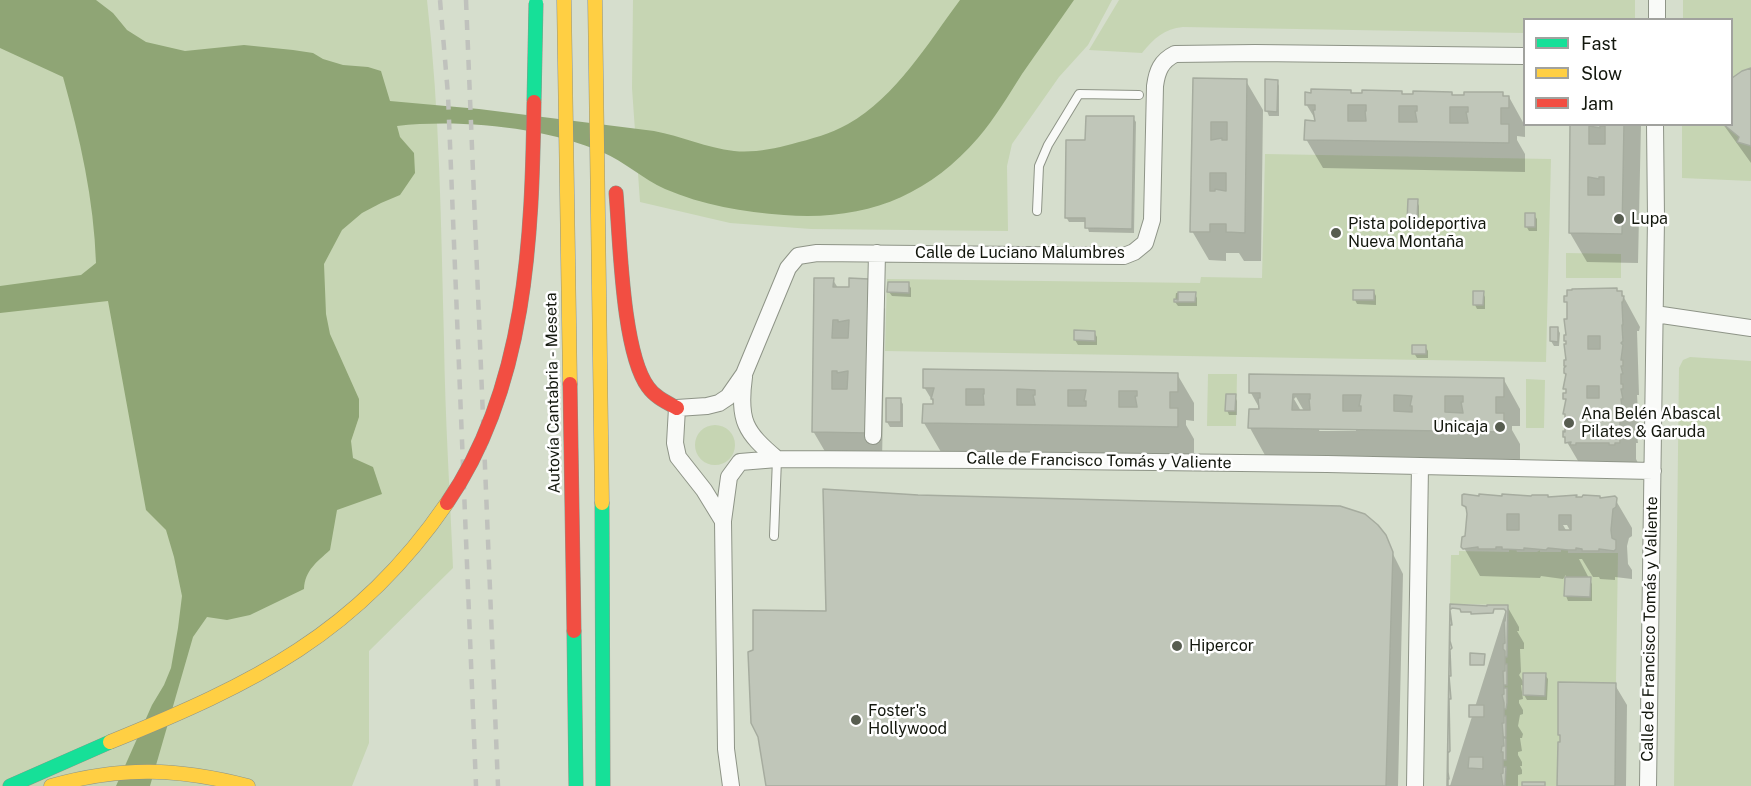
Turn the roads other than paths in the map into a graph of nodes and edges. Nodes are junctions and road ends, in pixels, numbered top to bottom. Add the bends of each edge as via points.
1 (564, 0) edge
2 (596, 0) edge
3 (605, 0) edge
4 (1657, 0) edge
5 (536, 2) edge
6 (1657, 18) edge
7 (1523, 56) edge
8 (605, 87) junction
9 (1139, 95) dead end
10 (1655, 126) edge
11 (615, 181) dead end
12 (1037, 211) dead end
13 (878, 254) junction
14 (1655, 314) junction
15 (1751, 328) edge
16 (744, 374) junction
17 (677, 408) junction
18 (873, 436) dead end
19 (602, 443) junction
20 (777, 459) junction
21 (1420, 466) junction
22 (1653, 471) junction
23 (723, 521) junction
24 (774, 536) dead end
25 (617, 764) dead end
26 (10, 786) edge
27 (51, 786) edge
28 (248, 786) edge
29 (576, 786) edge
30 (603, 786) edge
31 (731, 786) edge
32 (1415, 786) edge
33 (1648, 786) edge

1 - 29 highway, Autovía Cantabria - Meseta
2 - 8 highway
3 - 8 highway
4 - 6 street
5 - 26 highway, bridge via 532,174 522,294 498,400 459,484 395,571 333,627 281,662 227,692
7 - 13 street, Calle de Luciano Malumbres via 1175,54 1157,73 1152,220 1145,243 1134,252
8 - 19 highway via 598,172
9 - 12 lane via 1079,94 1039,166
10 - 14 street, Calle de Francisco Tomás y Valiente
11 - 17 highway via 625,296 636,361 650,390
13 - 16 street, Calle de Luciano Malumbres via 812,253 795,259 785,272
13 - 18 street
14 - 15 street
14 - 22 street, Calle de Francisco Tomás y Valiente
16 - 17 street, Calle de Luciano Malumbres via 719,403
16 - 20 street, Calle de Luciano Malumbres via 740,401 744,421 754,440
17 - 23 street via 678,457
19 - 25 highway
19 - 30 highway
20 - 21 street, Calle de Francisco Tomás y Valiente
20 - 23 street, Calle de Francisco Tomás y Valiente via 740,462 734,468 729,477
20 - 24 lane
21 - 22 street, Calle de Francisco Tomás y Valiente
21 - 32 street
22 - 33 street, Calle de Francisco Tomás y Valiente
23 - 31 street via 726,749
27 - 28 highway via 109,773 168,769

